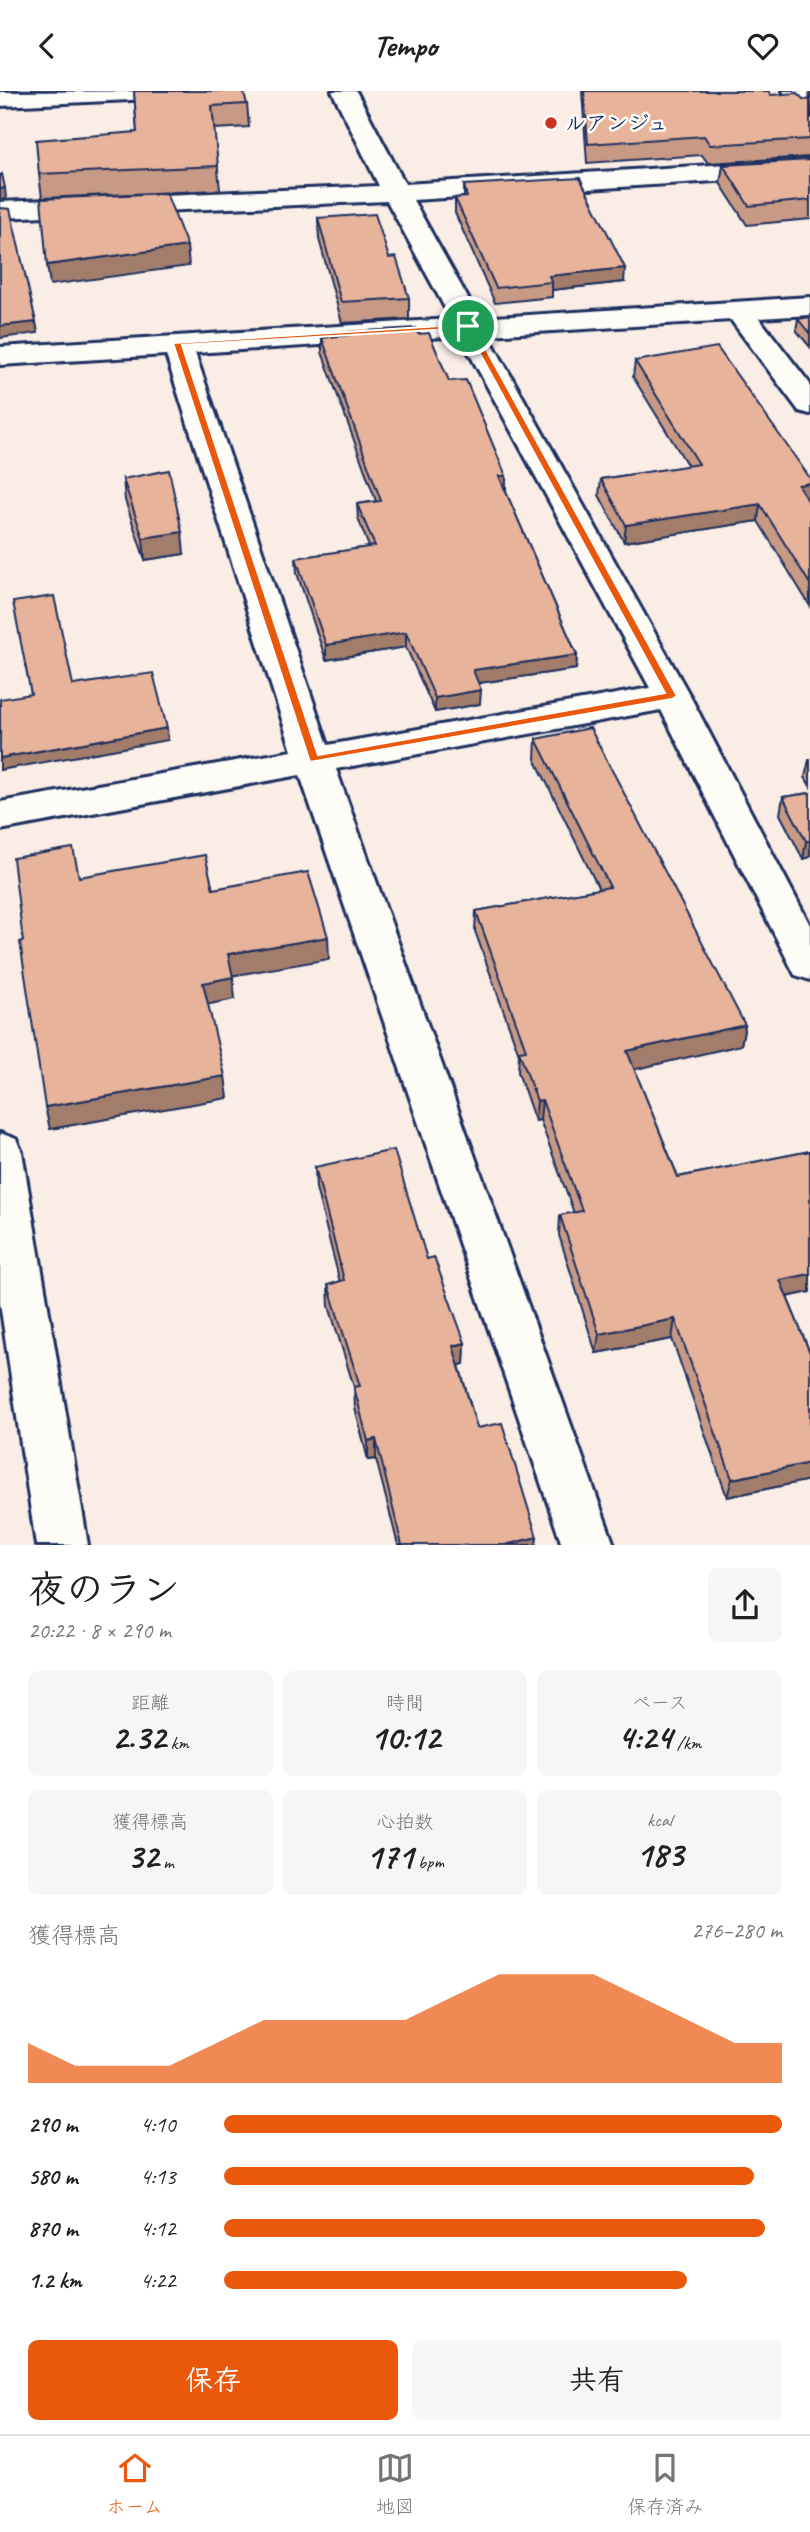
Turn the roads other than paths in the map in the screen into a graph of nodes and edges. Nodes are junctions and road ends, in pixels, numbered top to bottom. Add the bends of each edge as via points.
1 (174, 91) edge
2 (344, 91) edge
3 (795, 91) edge
4 (0, 99) edge
5 (810, 109) edge
6 (810, 167) edge
7 (396, 193) junction
8 (0, 210) edge
9 (810, 306) edge
10 (739, 311) junction
11 (468, 326) junction
12 (177, 343) junction
13 (0, 356) edge
14 (810, 405) edge
15 (672, 696) junction
16 (314, 760) junction
17 (0, 815) edge
18 (810, 964) edge
19 (0, 1152) edge
20 (62, 1545) edge
21 (588, 1545) edge

1 - 4 street
2 - 7 street
3 - 5 street
6 - 7 street
7 - 8 street
7 - 11 street
9 - 10 street
10 - 11 street
10 - 14 street
11 - 12 street
11 - 15 street
12 - 13 street
12 - 16 street
15 - 16 street
15 - 18 street
16 - 17 street
16 - 21 street
19 - 20 street

